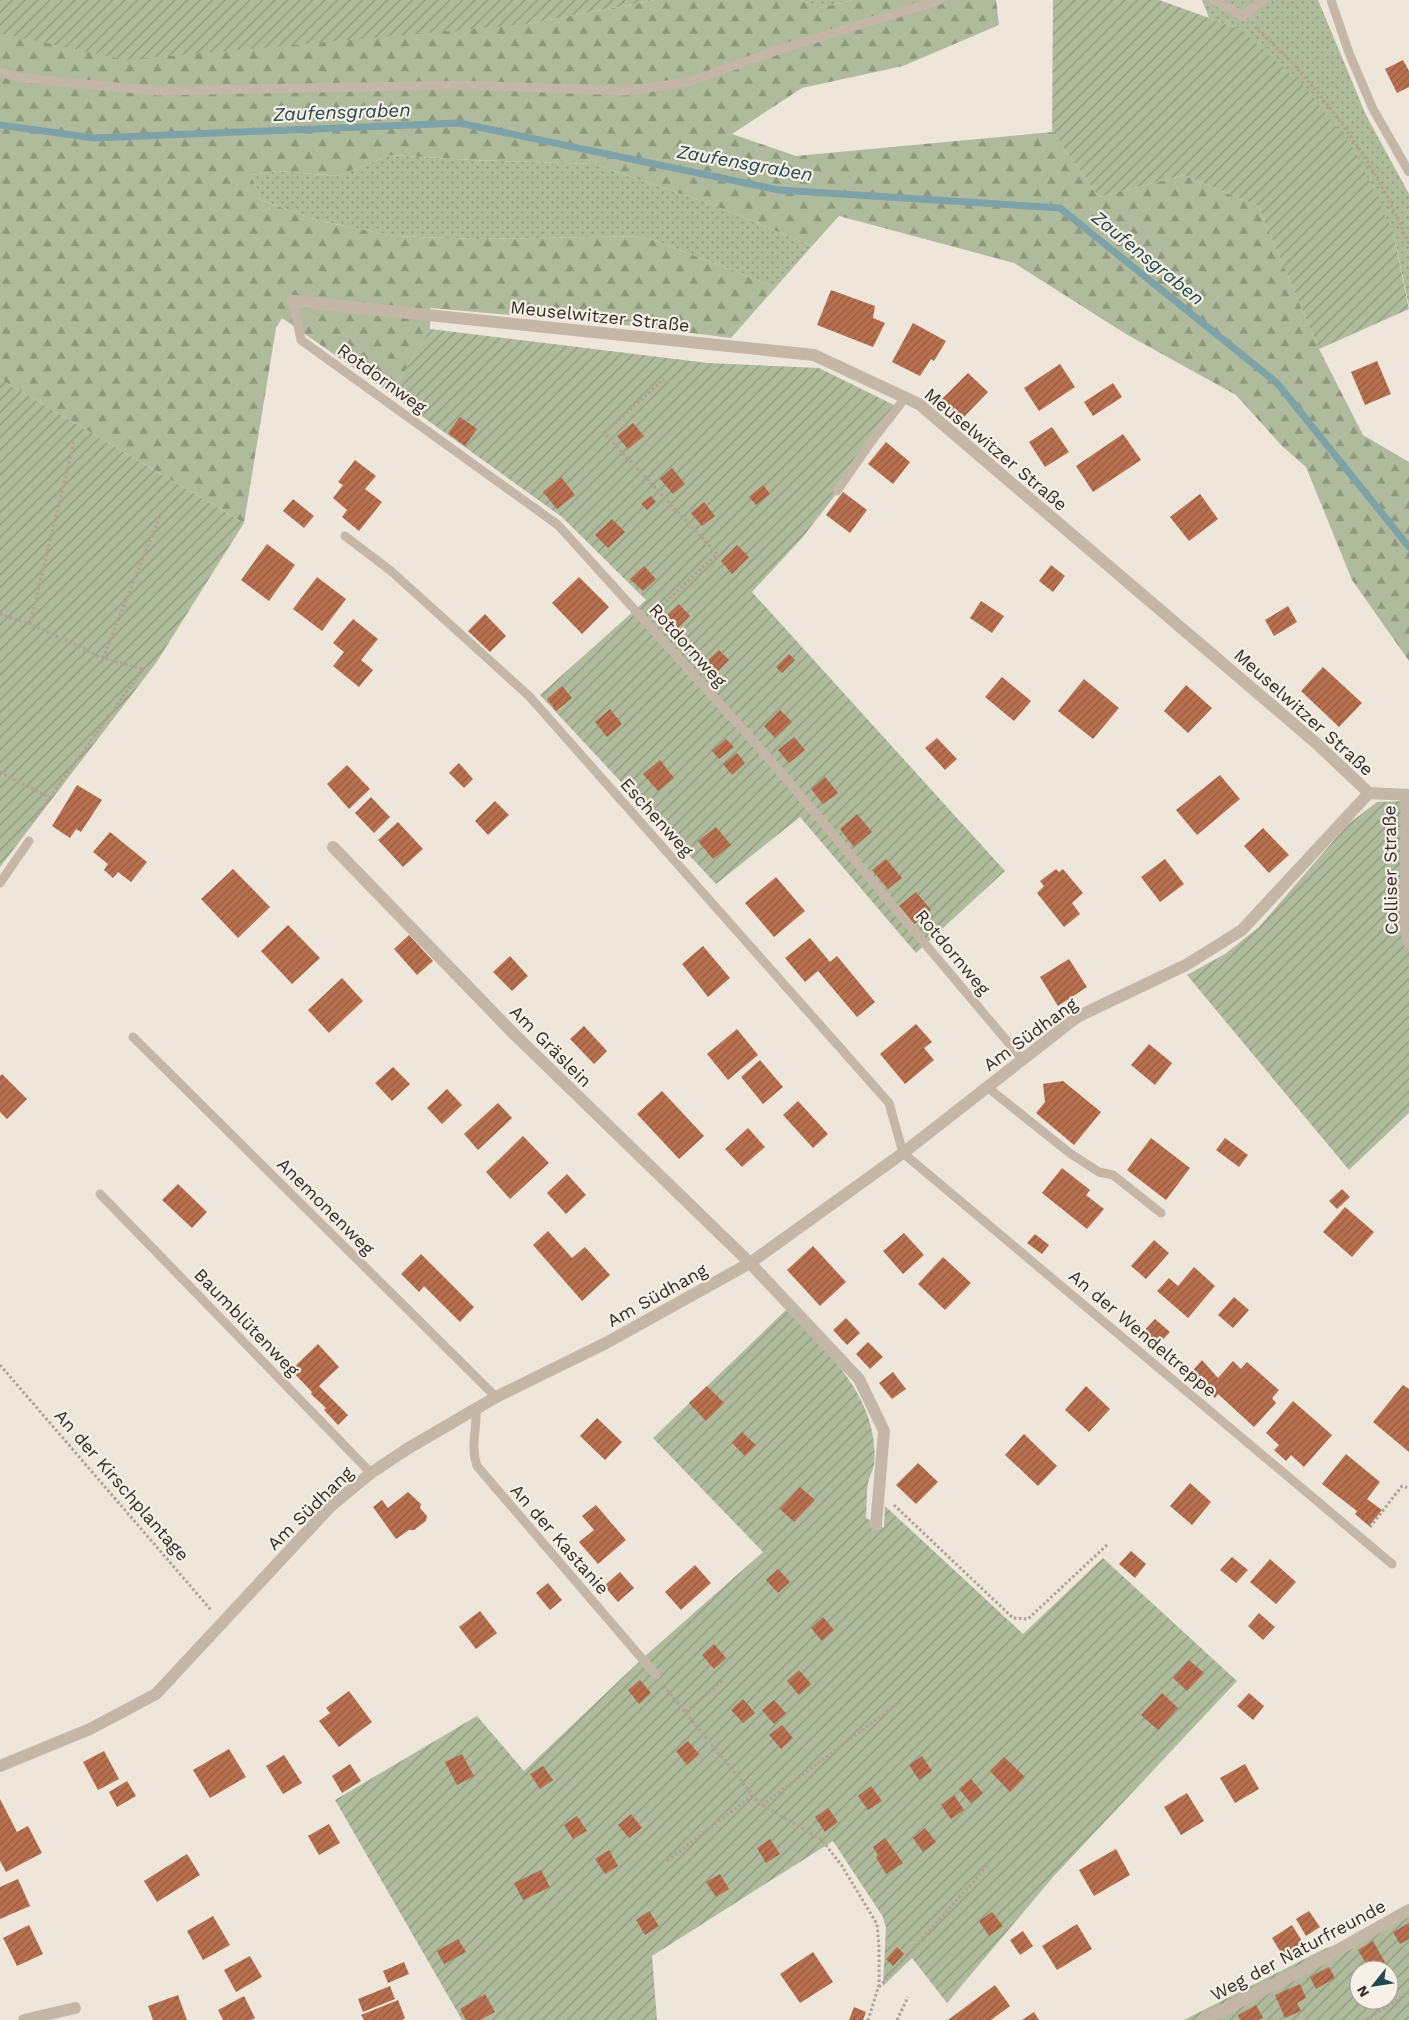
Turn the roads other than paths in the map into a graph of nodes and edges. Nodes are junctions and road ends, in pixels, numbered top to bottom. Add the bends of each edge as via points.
1 (940, 0) edge
2 (1214, 0) edge
3 (1262, 0) edge
4 (1331, 0) edge
5 (0, 72) edge
6 (1409, 172) edge
7 (293, 301) joint
8 (905, 398) junction
9 (837, 490) dead end
10 (344, 536) dead end
11 (1368, 793) junction
12 (1407, 795) edge
13 (29, 841) dead end
14 (333, 847) dead end
15 (0, 883) edge
16 (1409, 946) edge
17 (133, 1037) dead end
18 (1023, 1060) junction
19 (987, 1087) junction
20 (903, 1153) junction
21 (100, 1194) dead end
22 (1161, 1213) dead end
23 (750, 1263) junction
24 (496, 1397) junction
25 (476, 1410) junction
26 (371, 1473) junction
27 (876, 1525) dead end
28 (1392, 1564) dead end
29 (656, 1676) road end
30 (0, 1766) edge
31 (1409, 1910) edge
32 (75, 2008) dead end
33 (24, 2020) edge
34 (1203, 2020) edge

1 - 5 lane via 778,50 688,82 625,91 465,85 158,91 22,78
2 - 3 lane via 1244,16
4 - 6 lane via 1349,54 1373,109
7 - 8 street, Meuselwitzer Straße via 814,356
7 - 18 lane, Rotdornweg via 301,340 558,525 766,755
8 - 9 lane
8 - 11 street, Meuselwitzer Straße via 919,404 979,455 1316,743
10 - 20 lane, Eschenweg via 391,571 529,696 889,1103
11 - 12 street, Meuselwitzer Straße
11 - 18 street, Am Südhang via 1242,930 1186,965 1077,1017
12 - 16 lane, Colliser Straße via 1404,930
13 - 15 lane
14 - 23 street, Am Gräslein via 512,1033
17 - 24 lane, Anemonenweg
18 - 19 street, Am Südhang
19 - 20 street, Am Südhang
19 - 22 lane via 1071,1154 1100,1172 1113,1175
20 - 23 street, Am Südhang
20 - 28 lane, An der Wendeltreppe
21 - 26 lane, Baumblütenweg
23 - 24 street, Am Südhang via 606,1343
23 - 27 street via 860,1379 884,1431
24 - 25 street, Am Südhang
25 - 26 street, Am Südhang
25 - 29 lane, An der Kastanie via 472,1453 477,1466
26 - 30 street, Am Südhang via 330,1508 156,1694 90,1729
31 - 34 street, Weg der Naturfreunde via 1295,1974
32 - 33 street

